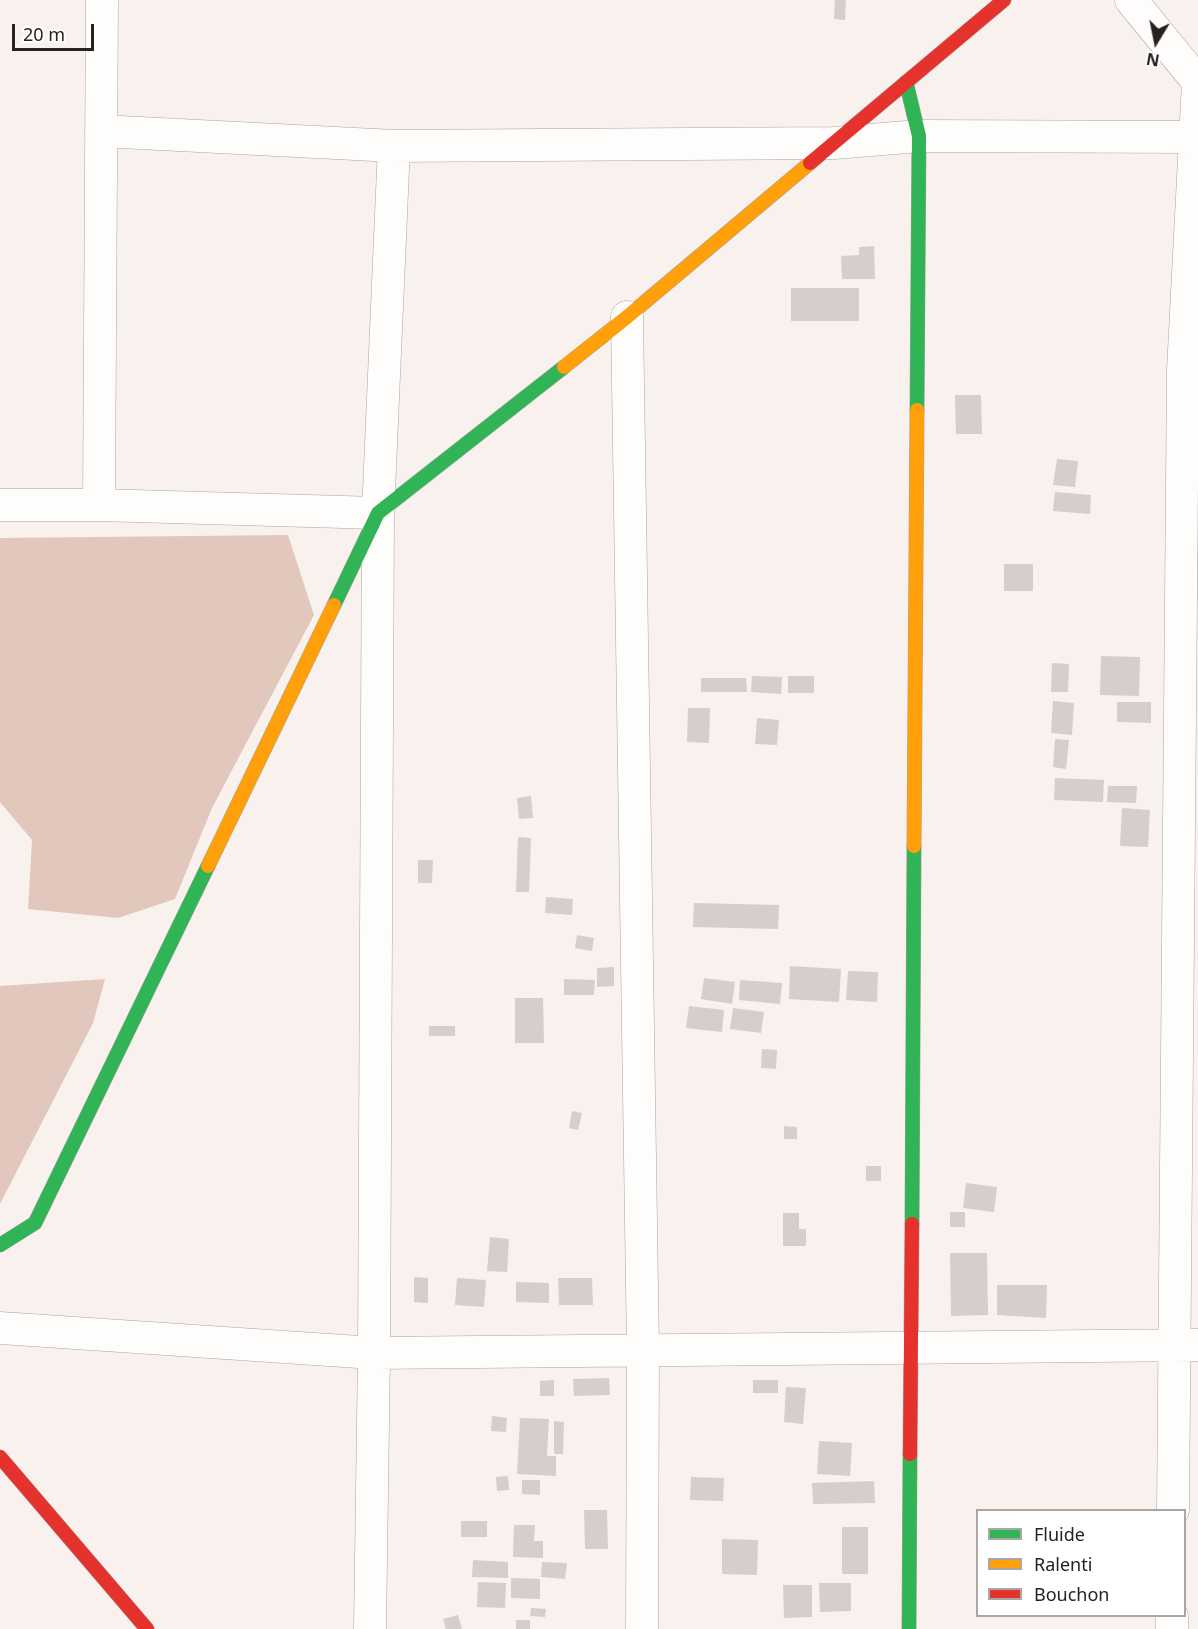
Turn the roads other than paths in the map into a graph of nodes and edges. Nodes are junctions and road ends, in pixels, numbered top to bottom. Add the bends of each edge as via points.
1 (102, 0) edge
2 (1004, 0) edge
3 (1131, 0) edge
4 (906, 82) junction
5 (101, 131) junction
6 (919, 136) junction
7 (1196, 137) edge
8 (834, 143) junction
9 (394, 146) junction
10 (1194, 240) edge
11 (627, 317) junction
12 (99, 505) junction
13 (0, 506) edge
14 (378, 513) junction
15 (1189, 623) edge
16 (1186, 1239) edge
17 (0, 1245) edge
18 (0, 1328) edge
19 (1186, 1345) edge
20 (910, 1348) junction
21 (643, 1351) junction
22 (374, 1353) junction
23 (0, 1457) edge
24 (1173, 1509) edge
25 (147, 1629) edge
26 (370, 1629) edge
27 (642, 1629) edge
28 (909, 1629) edge

1 - 5 street
2 - 4 street
3 - 7 street via 1198,82
4 - 6 street
4 - 8 street
5 - 9 street
5 - 12 street
6 - 7 street
6 - 8 street
6 - 20 street
7 - 10 street
8 - 9 street
8 - 11 street
9 - 14 street
10 - 15 street via 1183,370
11 - 14 street
11 - 21 street
12 - 13 street
12 - 14 street
14 - 17 street via 35,1223
14 - 22 street
15 - 16 street
16 - 19 street
18 - 22 street
19 - 20 street
19 - 24 street
20 - 21 street
20 - 28 street
21 - 22 street
21 - 27 street
22 - 26 street
23 - 25 street

